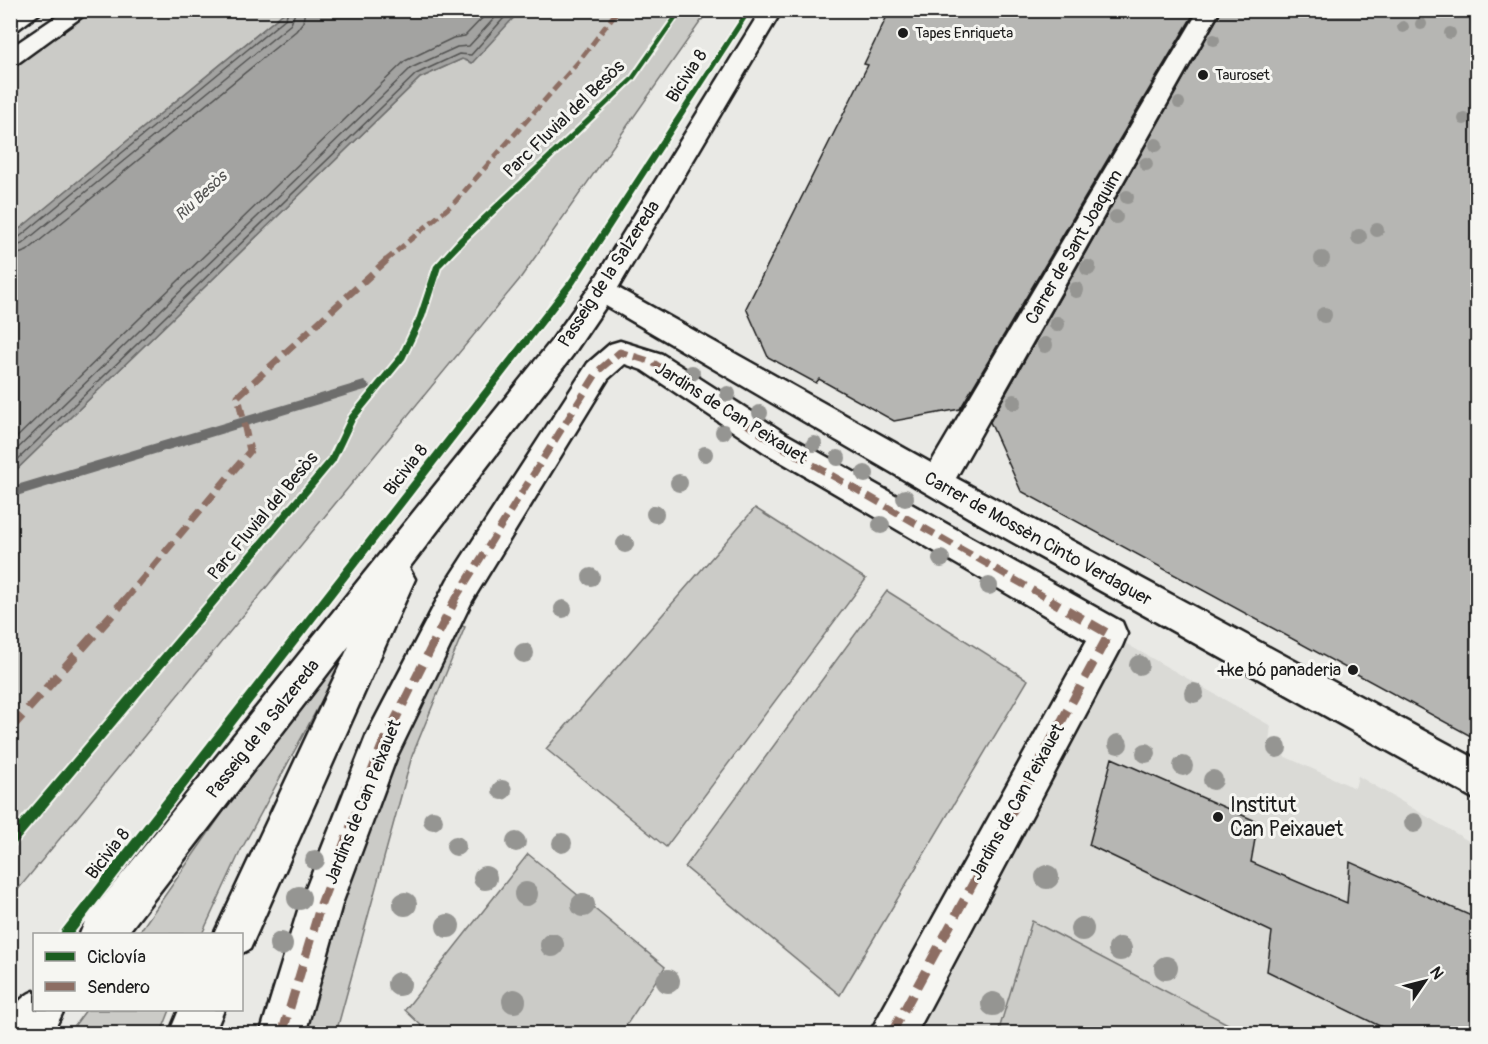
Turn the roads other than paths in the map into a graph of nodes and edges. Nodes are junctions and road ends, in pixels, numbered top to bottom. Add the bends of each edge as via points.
1 (34, 10) edge
2 (81, 10) edge
3 (772, 10) edge
4 (1210, 10) edge
5 (10, 26) edge
6 (10, 58) edge
7 (602, 291) junction
8 (937, 482) junction
9 (424, 523) junction
10 (1478, 782) edge
11 (102, 933) edge
12 (235, 933) edge
13 (41, 1011) edge
14 (202, 1011) edge
15 (24, 1034) edge
16 (191, 1034) edge
17 (282, 1034) edge
18 (891, 1034) edge

1 - 5 main road
2 - 6 main road
3 - 7 main road, Passeig de la Salzereda
4 - 8 main road, Carrer de Sant Joaquim
7 - 8 main road, Carrer de Mossèn Cinto Verdaguer
7 - 9 main road, Passeig de la Salzereda
8 - 10 main road, Carrer de Mossèn Cinto Verdaguer
9 - 11 main road, Passeig de la Salzereda
9 - 12 main road, Passeig de la Salzereda
13 - 15 main road
14 - 16 main road
17 - 18 main road, Jardins de Can Peixauet via 321,904 381,748 460,590 598,371 620,352 652,362 775,443 1109,633

